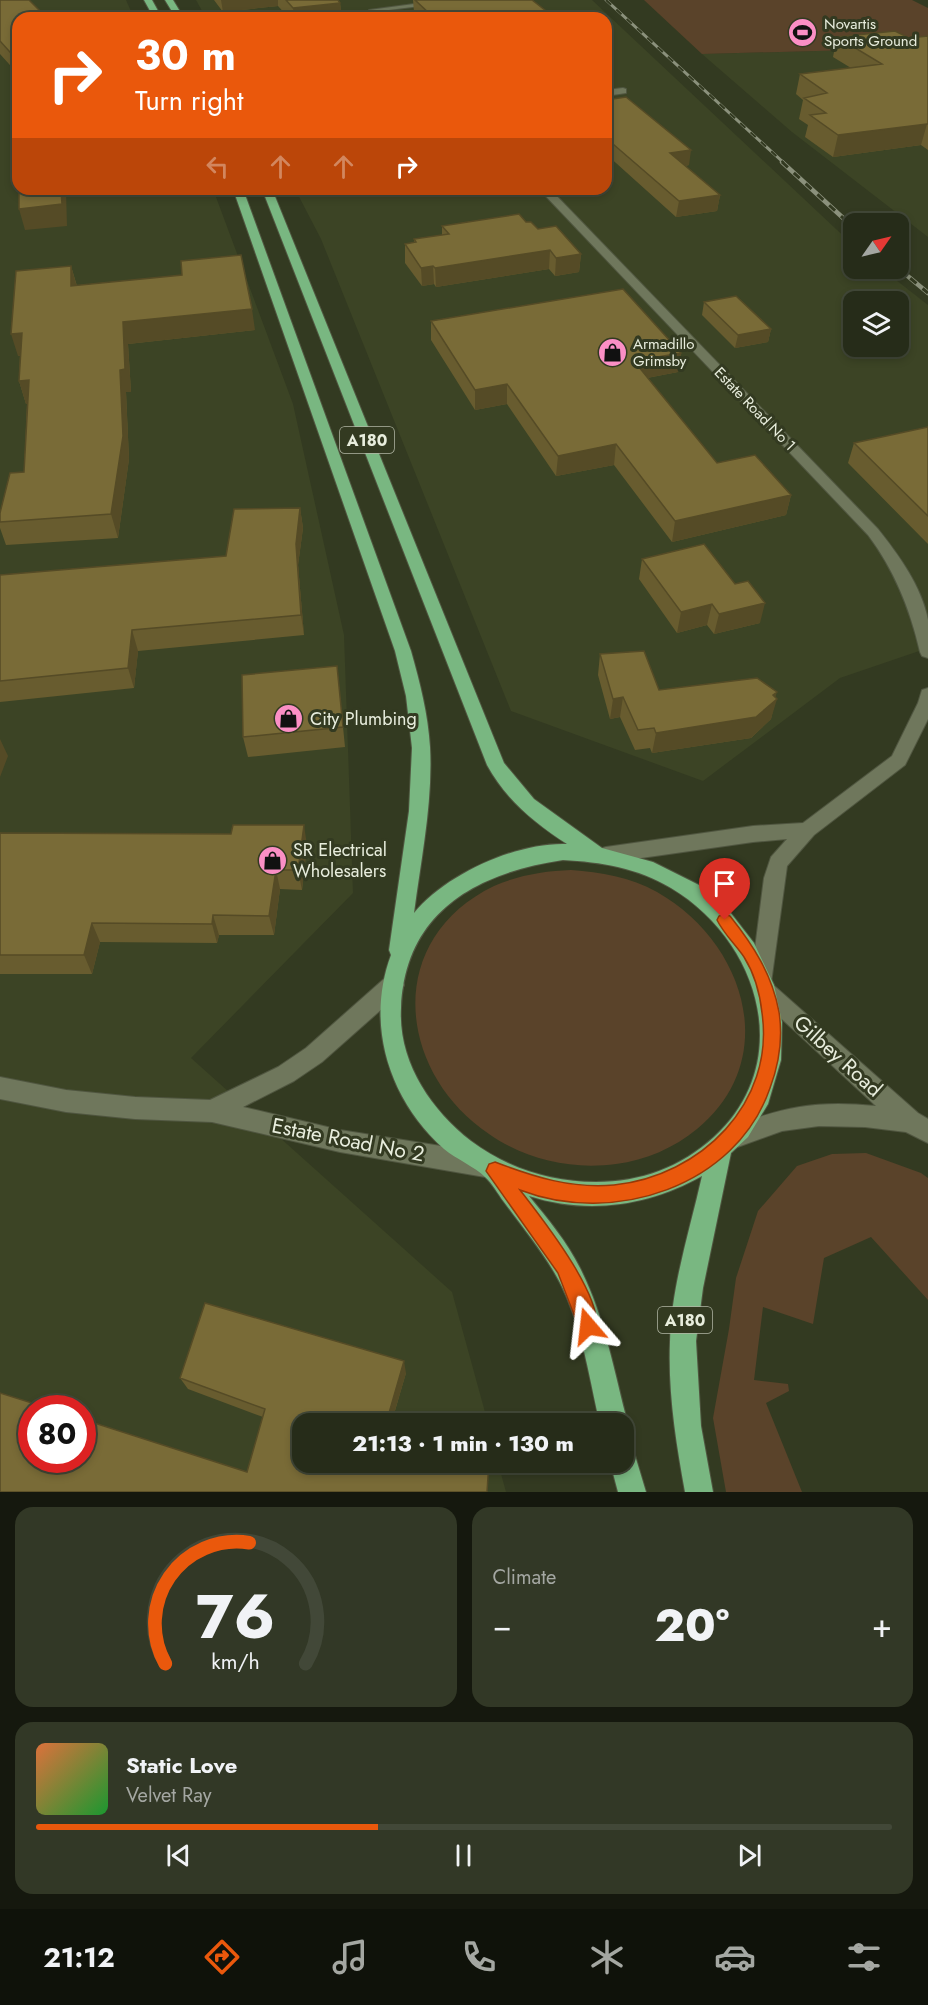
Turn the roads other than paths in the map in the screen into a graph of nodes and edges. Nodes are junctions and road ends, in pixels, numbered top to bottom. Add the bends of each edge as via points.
1 (464, 0) edge
2 (375, 12) edge
3 (623, 91) dead end
4 (612, 92) edge
5 (240, 195) edge
6 (269, 195) edge
7 (550, 195) edge
8 (928, 652) edge
9 (928, 694) edge
10 (807, 830) junction
11 (601, 854) junction
12 (398, 963) junction
13 (393, 985) junction
14 (764, 985) junction
15 (0, 1088) edge
16 (212, 1111) junction
17 (919, 1126) edge
18 (726, 1144) junction
19 (490, 1168) junction
20 (611, 1413) edge
21 (627, 1473) edge
22 (632, 1492) edge
23 (699, 1492) edge

1 - 2 street via 371,8
3 - 4 street
5 - 12 highway, A180 via 403,651 415,696 421,778
6 - 11 highway, A180 via 495,765 530,806
7 - 8 street, Estate Road No 1 via 873,532 901,572
9 - 10 street via 899,760
10 - 11 street
10 - 14 street via 778,863
11 - 12 highway, A180 via 534,854 475,874 441,898 424,916
11 - 14 highway, A180 via 647,867 692,891 715,909 750,954
12 - 13 highway, A180
13 - 16 street, Estate Road No 2 via 314,1055 286,1074
13 - 19 highway, A180 via 392,1037 409,1085 424,1111 443,1132
14 - 17 street, Gilbey Road
14 - 18 highway, A180 via 772,1039 768,1070 757,1101
15 - 16 street, Estate Road No 2 via 66,1101
16 - 19 street, Estate Road No 2 via 340,1141
17 - 18 street, Gilbey Road via 857,1114 815,1115 787,1119
18 - 19 highway, A180 via 693,1169 663,1183 614,1194 538,1188
18 - 23 highway, A180 via 690,1288 683,1341 687,1426
19 - 20 highway, A180 via 572,1280 583,1306
21 - 22 highway

